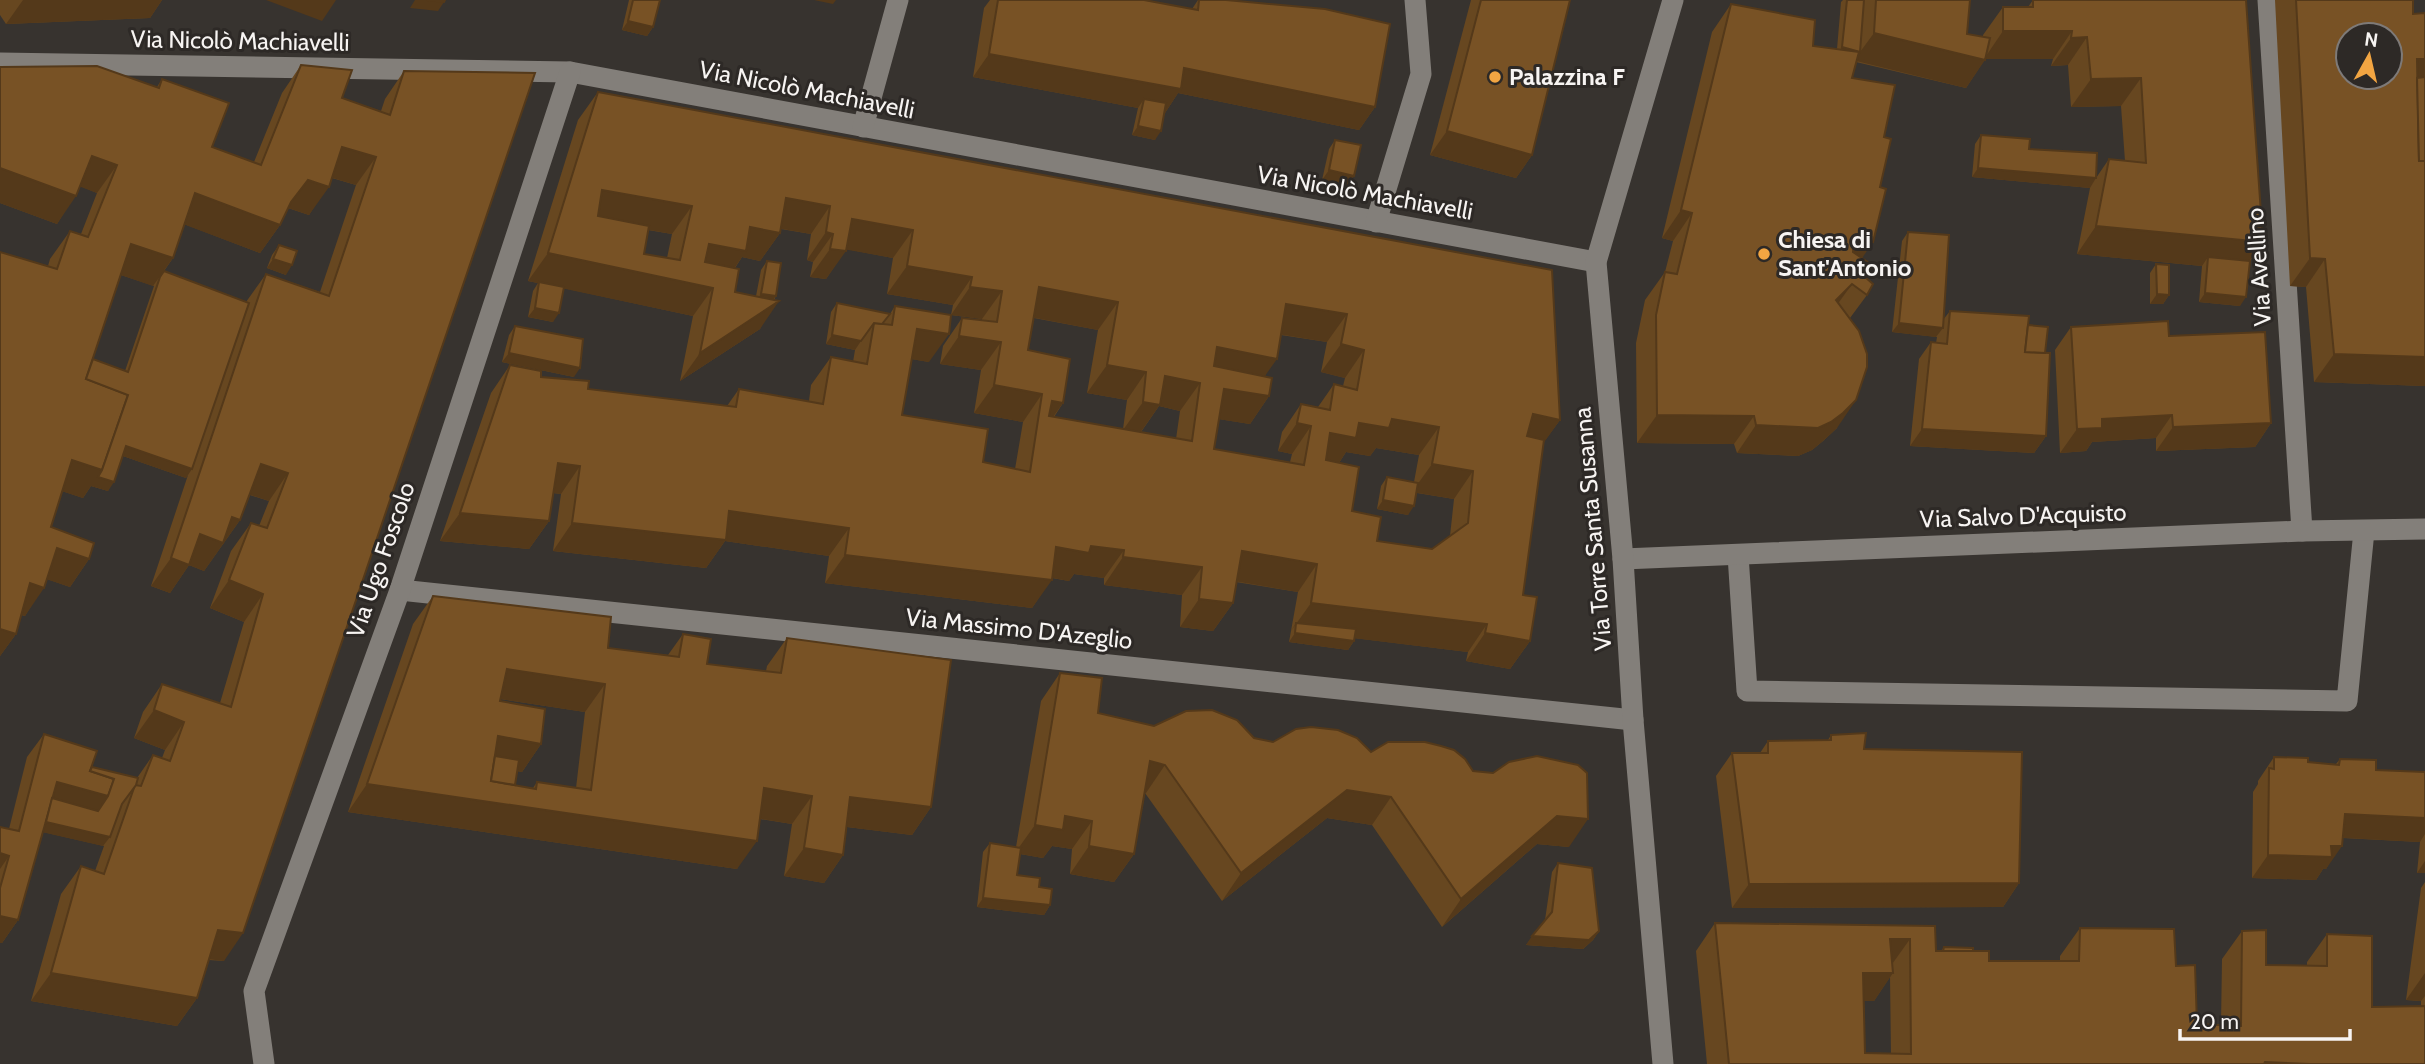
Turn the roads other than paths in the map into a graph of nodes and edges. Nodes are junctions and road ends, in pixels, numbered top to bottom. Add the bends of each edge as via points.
1 (898, 0) edge
2 (1415, 0) edge
3 (1674, 0) edge
4 (2268, 0) edge
5 (0, 63) edge
6 (570, 72) junction
7 (863, 127) junction
8 (1376, 222) junction
9 (1596, 262) junction
10 (2425, 529) edge
11 (2302, 531) junction
12 (2364, 531) junction
13 (1738, 555) junction
14 (1623, 558) junction
15 (400, 590) junction
16 (1633, 720) junction
17 (264, 1064) edge
18 (1663, 1064) edge

1 - 7 street
2 - 8 street via 1421,74
3 - 9 street, Via Torre Santa Susanna
4 - 11 street, Via Avellino
5 - 6 street, Via Nicolò Machiavelli
6 - 7 street, Via Nicolò Machiavelli
6 - 15 street, Via Ugo Foscolo
7 - 8 street, Via Nicolò Machiavelli
8 - 9 street, Via Nicolò Machiavelli
9 - 14 street, Via Torre Santa Susanna
10 - 12 street, Via Salvo D'Acquisto
11 - 12 street, Via Salvo D'Acquisto
11 - 13 street, Via Salvo D'Acquisto
12 - 13 street via 2347,701 1747,691
13 - 14 street, Via Salvo D'Acquisto
14 - 16 street, Via Torre Santa Susanna
15 - 16 street, Via Massimo D'Azeglio
15 - 17 street, Via Ugo Foscolo via 254,991
16 - 18 street, Via Torre Santa Susanna

